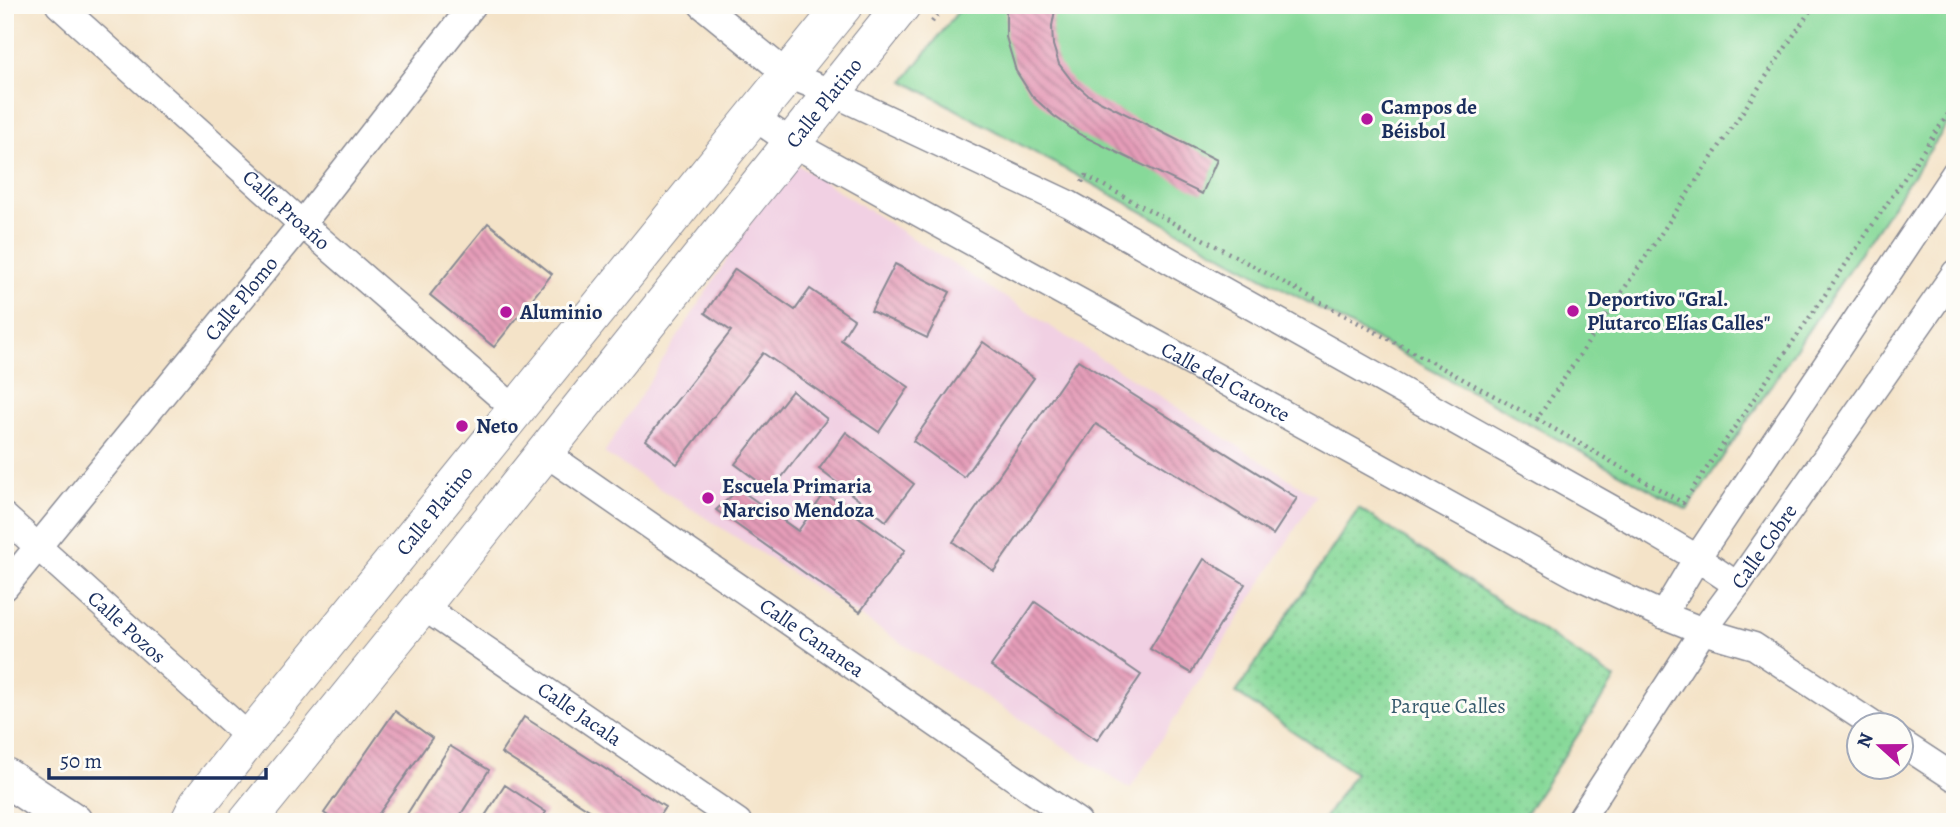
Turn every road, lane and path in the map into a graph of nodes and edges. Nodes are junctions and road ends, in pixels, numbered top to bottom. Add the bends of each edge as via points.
1 (59, 5) edge
2 (473, 5) edge
3 (702, 5) edge
4 (844, 5) edge
5 (946, 5) edge
6 (1814, 5) edge
7 (917, 13) edge
8 (788, 75) junction
9 (832, 93) junction
10 (1954, 105) edge
11 (754, 117) junction
12 (792, 143) junction
13 (1955, 173) edge
14 (1069, 204) junction
15 (302, 225) junction
16 (1955, 273) edge
17 (516, 410) junction
18 (1537, 419) junction
19 (544, 452) junction
20 (5, 517) edge
21 (38, 547) junction
22 (1697, 558) junction
23 (1737, 585) junction
24 (5, 587) edge
25 (422, 606) junction
26 (1663, 615) junction
27 (1703, 631) junction
28 (1854, 712) edge
29 (250, 738) junction
30 (1914, 751) edge
31 (5, 777) edge
32 (1955, 778) edge
33 (74, 822) edge
34 (189, 822) edge
35 (247, 822) edge
36 (738, 822) edge
37 (1078, 822) edge
38 (1579, 822) edge

1 - 15 street, Calle Proaño
2 - 15 street, Calle Plomo
3 - 8 street
4 - 8 street, Calle Platino
5 - 7 path
6 - 18 path
7 - 9 street, Calle Platino
8 - 9 street
8 - 11 street, Calle Platino
9 - 12 street, Calle Platino
9 - 14 street
10 - 18 path via 1683,503
11 - 12 street, Calle del Catorce
11 - 17 street, Calle Platino
12 - 19 street, Calle Platino
12 - 26 street, Calle del Catorce via 1578,576
13 - 22 street
14 - 18 path via 1086,176
14 - 22 street
15 - 17 street, Calle Proaño
15 - 21 street, Calle Plomo
16 - 23 street, Calle Cobre
17 - 29 street, Calle Platino
19 - 25 street, Calle Platino
19 - 37 street, Calle Cananea
20 - 21 street, Calle Pozos
21 - 24 street, Calle Plomo
21 - 29 street, Calle Pozos
22 - 23 street
22 - 26 street
23 - 27 street, Calle Cobre
25 - 35 street, Calle Platino
25 - 36 street, Calle Jacala
26 - 27 street, Calle del Catorce
27 - 28 street, Calle del Catorce via 1754,646
27 - 38 street, Calle Cobre
29 - 34 street, Calle Platino
30 - 32 street
31 - 33 main road

